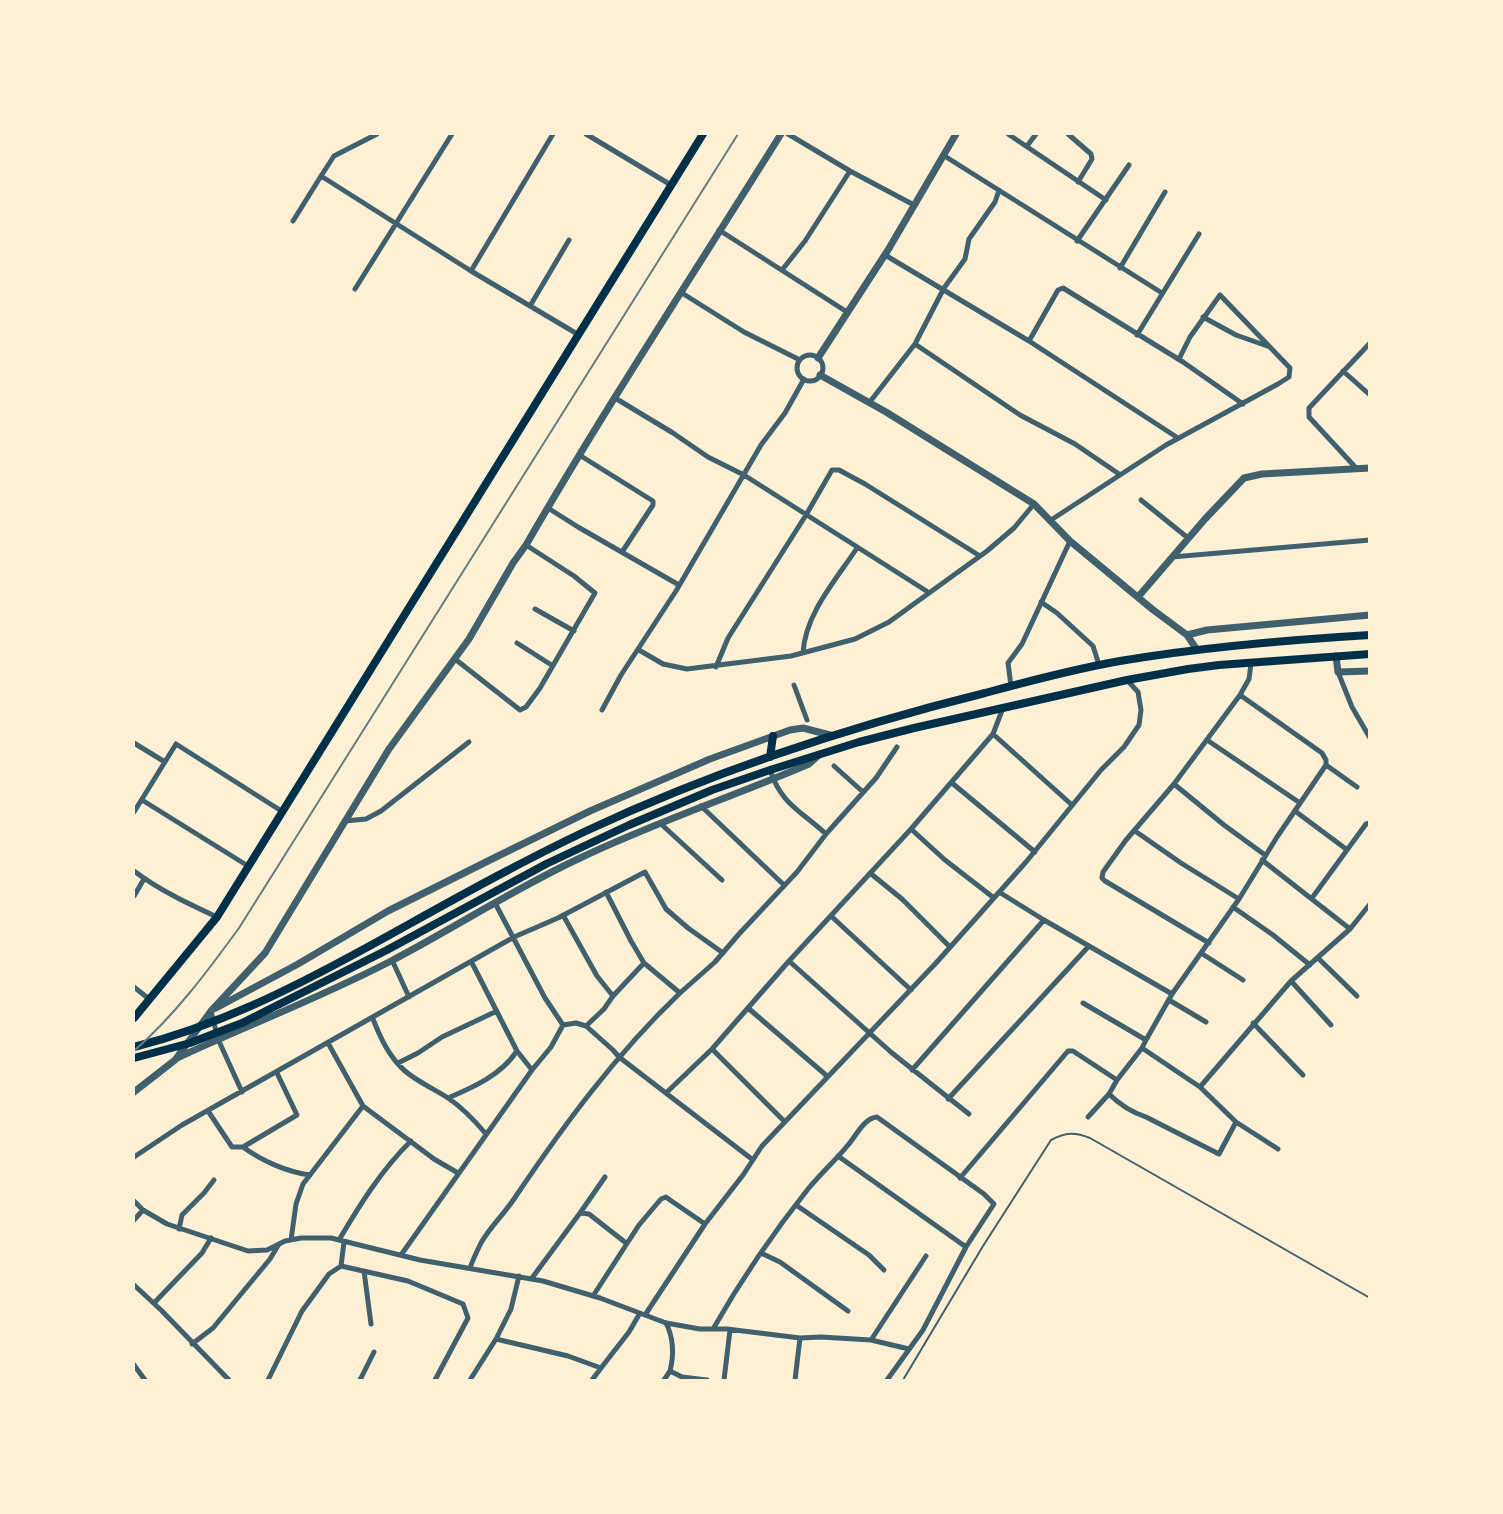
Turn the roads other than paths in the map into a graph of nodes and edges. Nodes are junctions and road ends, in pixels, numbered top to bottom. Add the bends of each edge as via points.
1 (377, 134) edge
2 (452, 134) edge
3 (553, 134) edge
4 (585, 134) edge
5 (703, 134) edge
6 (781, 134) edge
7 (788, 134) edge
8 (956, 134) edge
9 (1008, 134) edge
10 (1036, 134) edge
11 (1068, 134) edge
12 (1027, 146) junction
13 (943, 155) junction
14 (1129, 165) dead end
15 (850, 171) junction
16 (321, 176) junction
17 (1078, 182) junction
18 (671, 185) junction
19 (999, 190) junction
20 (1165, 192) dead end
21 (1106, 200) junction
22 (914, 205) junction
23 (293, 221) dead end
24 (397, 223) junction
25 (719, 230) junction
26 (1199, 234) dead end
27 (569, 240) dead end
28 (1077, 241) junction
29 (885, 255) junction
30 (1120, 267) junction
31 (782, 270) junction
32 (471, 271) junction
33 (944, 288) junction
34 (355, 289) dead end
35 (682, 293) junction
36 (1162, 293) junction
37 (530, 306) junction
38 (847, 312) junction
39 (1203, 317) junction
40 (579, 335) junction
41 (1137, 335) junction
42 (1029, 341) junction
43 (1370, 343) edge
44 (915, 344) junction
45 (1270, 348) junction
46 (818, 358) junction
47 (1179, 359) junction
48 (800, 360) junction
49 (1342, 371) junction
50 (820, 375) junction
51 (804, 379) junction
52 (1370, 395) edge
53 (615, 398) junction
54 (869, 403) junction
55 (1243, 404) junction
56 (1178, 438) junction
57 (581, 456) junction
58 (1370, 468) edge
59 (1357, 469) junction
60 (1119, 474) junction
61 (744, 475) junction
62 (1141, 500) dead end
63 (1034, 504) junction
64 (548, 508) junction
65 (806, 515) junction
66 (1051, 519) junction
67 (1188, 538) junction
68 (1370, 540) edge
69 (1070, 541) junction
70 (526, 544) junction
71 (857, 548) junction
72 (621, 552) junction
73 (980, 556) junction
74 (1172, 557) junction
75 (679, 585) junction
76 (928, 592) junction
77 (1138, 597) junction
78 (1041, 602) junction
79 (535, 609) dead end
80 (1370, 615) edge
81 (574, 631) junction
82 (1187, 635) junction
83 (1370, 635) edge
84 (517, 643) dead end
85 (639, 650) junction
86 (1197, 650) junction
87 (803, 653) junction
88 (1370, 654) edge
89 (1336, 656) junction
90 (455, 659) junction
91 (1251, 663) junction
92 (1099, 665) junction
93 (553, 666) junction
94 (716, 667) junction
95 (1370, 671) edge
96 (1338, 672) junction
97 (1127, 680) junction
98 (794, 685) dead end
99 (1011, 686) junction
100 (1240, 695) junction
101 (1003, 707) junction
102 (602, 710) dead end
103 (807, 720) dead end
104 (1366, 730) edge
105 (993, 734) junction
106 (830, 735) junction
107 (773, 736) junction
108 (1370, 738) edge
109 (1207, 740) junction
110 (469, 742) dead end
111 (134, 744) edge
112 (897, 747) dead end
113 (819, 755) junction
114 (770, 757) junction
115 (165, 762) junction
116 (1326, 765) junction
117 (834, 766) dead end
118 (770, 770) junction
119 (773, 779) junction
120 (952, 783) junction
121 (1174, 784) junction
122 (1357, 787) dead end
123 (863, 792) junction
124 (142, 800) junction
125 (1300, 803) junction
126 (1072, 805) junction
127 (701, 806) junction
128 (1294, 811) junction
129 (134, 812) edge
130 (283, 812) junction
131 (345, 820) junction
132 (1370, 822) edge
133 (662, 824) junction
134 (911, 829) junction
135 (1135, 831) junction
136 (826, 834) junction
137 (1346, 849) junction
138 (1035, 852) junction
139 (1264, 858) junction
140 (248, 866) junction
141 (134, 871) edge
142 (870, 873) junction
143 (144, 879) junction
144 (722, 880) dead end
145 (784, 885) junction
146 (606, 892) junction
147 (999, 892) junction
148 (134, 896) edge
149 (994, 898) junction
150 (1312, 898) junction
151 (1239, 899) junction
152 (495, 903) junction
153 (1370, 904) edge
154 (1233, 907) junction
155 (563, 915) junction
156 (831, 916) junction
157 (217, 917) junction
158 (1044, 920) junction
159 (1350, 930) junction
160 (514, 938) junction
161 (1209, 943) junction
162 (1089, 946) junction
163 (950, 947) junction
164 (723, 952) junction
165 (1201, 952) junction
166 (1318, 958) junction
167 (392, 960) junction
168 (789, 961) junction
169 (472, 963) junction
170 (644, 963) junction
171 (1310, 965) junction
172 (1243, 980) dead end
173 (1291, 981) junction
174 (134, 987) edge
175 (911, 990) junction
176 (680, 993) junction
177 (613, 996) junction
178 (1357, 996) dead end
179 (409, 997) junction
180 (1171, 997) junction
181 (149, 999) junction
182 (1083, 1003) dead end
183 (748, 1008) junction
184 (211, 1011) junction
185 (497, 1011) junction
186 (134, 1018) edge
187 (373, 1018) junction
188 (1206, 1022) dead end
189 (1253, 1023) junction
190 (563, 1024) junction
191 (1331, 1025) dead end
192 (586, 1026) junction
193 (870, 1034) junction
194 (218, 1039) junction
195 (1146, 1040) junction
196 (328, 1043) junction
197 (134, 1047) edge
198 (1142, 1048) junction
199 (712, 1049) junction
200 (517, 1051) junction
201 (619, 1057) junction
202 (134, 1058) edge
203 (175, 1060) junction
204 (398, 1063) junction
205 (532, 1070) junction
206 (912, 1070) junction
207 (277, 1073) junction
208 (1303, 1075) dead end
209 (827, 1076) junction
210 (1117, 1080) junction
211 (1200, 1087) junction
212 (134, 1092) edge
213 (242, 1092) junction
214 (666, 1093) junction
215 (1109, 1094) junction
216 (448, 1098) junction
217 (948, 1099) junction
218 (363, 1106) junction
219 (208, 1111) junction
220 (969, 1114) dead end
221 (1088, 1117) dead end
222 (784, 1121) junction
223 (1236, 1122) junction
224 (486, 1134) junction
225 (411, 1141) junction
226 (243, 1147) junction
227 (1278, 1149) dead end
228 (838, 1156) junction
229 (134, 1157) edge
230 (753, 1160) junction
231 (458, 1173) junction
232 (310, 1175) junction
233 (605, 1177) dead end
234 (960, 1178) junction
235 (214, 1180) dead end
236 (134, 1201) edge
237 (796, 1205) junction
238 (143, 1210) junction
239 (580, 1213) junction
240 (134, 1220) edge
241 (705, 1224) junction
242 (179, 1229) junction
243 (212, 1238) junction
244 (291, 1240) junction
245 (341, 1241) junction
246 (626, 1243) junction
247 (279, 1244) junction
248 (966, 1247) junction
249 (761, 1253) junction
250 (401, 1255) junction
251 (926, 1256) dead end
252 (341, 1266) junction
253 (470, 1268) junction
254 (884, 1270) dead end
255 (364, 1271) junction
256 (519, 1276) junction
257 (532, 1278) junction
258 (134, 1285) edge
259 (593, 1296) junction
260 (1370, 1298) edge
261 (154, 1303) junction
262 (848, 1311) dead end
263 (642, 1314) junction
264 (666, 1323) junction
265 (371, 1324) dead end
266 (713, 1329) junction
267 (730, 1330) junction
268 (800, 1338) junction
269 (496, 1339) junction
270 (871, 1340) junction
271 (192, 1344) junction
272 (909, 1349) junction
273 (374, 1353) dead end
274 (134, 1365) edge
275 (601, 1368) junction
276 (670, 1371) junction
277 (688, 1379) edge
278 (145, 1380) edge
279 (229, 1380) edge
280 (268, 1380) edge
281 (360, 1380) edge
282 (435, 1380) edge
283 (470, 1380) edge
284 (592, 1380) edge
285 (664, 1380) edge
286 (707, 1380) edge
287 (724, 1380) edge
288 (795, 1380) edge
289 (886, 1380) edge
290 (903, 1380) edge

1 - 16 street via 334,156
2 - 24 street
3 - 32 street
4 - 18 street
5 - 18 main road
6 - 25 street
7 - 15 street
8 - 13 street
9 - 12 street
10 - 12 street
11 - 17 street via 1091,154 1092,159
12 - 17 street
13 - 19 street
13 - 22 street
14 - 21 street
15 - 22 street
15 - 31 street
16 - 23 street
16 - 24 street
17 - 21 street
18 - 40 main road
19 - 28 street
19 - 33 street via 969,239 965,259
20 - 30 street
21 - 28 street
22 - 29 street
24 - 32 street
24 - 34 street
25 - 31 street
25 - 35 street
26 - 36 street
27 - 37 street
28 - 30 street
29 - 33 street
29 - 38 street
30 - 36 street
31 - 38 street
32 - 37 street
33 - 42 street
33 - 44 street
35 - 48 street via 744,332
35 - 53 street
36 - 41 street
37 - 40 street
38 - 46 street
39 - 45 street
39 - 45 street via 1220,295
39 - 47 street
40 - 130 main road
41 - 42 street via 1063,288
41 - 47 street
42 - 56 street
43 - 49 street
44 - 54 street
44 - 60 street via 1020,416 1075,444
45 - 55 street via 1290,368 1289,377
46 - 48 street via 810,355
46 - 50 street via 822,365
47 - 55 street
48 - 51 street via 798,372
49 - 52 street
49 - 59 street via 1308,414
50 - 51 street
50 - 54 street
51 - 61 street
53 - 57 street
53 - 61 street
54 - 63 street
55 - 56 street
56 - 60 street
57 - 64 street
57 - 72 street via 653,501
58 - 59 street
59 - 67 street via 1244,478
60 - 66 street
61 - 65 street
61 - 75 street
62 - 67 street
63 - 66 street
63 - 73 street via 1014,528
64 - 70 street
64 - 72 street
65 - 71 street
65 - 73 street via 832,470 839,470
65 - 94 street via 728,638
66 - 69 street
67 - 74 street
68 - 74 street
69 - 77 street
69 - 78 street
70 - 81 street via 595,592
70 - 90 street
71 - 76 street
71 - 87 street via 815,611
72 - 75 street
73 - 76 street
74 - 77 street
75 - 85 street
76 - 87 street via 889,622 855,639
77 - 82 street
78 - 92 street via 1093,646
78 - 99 street via 1022,644 1008,663
79 - 81 street
80 - 82 street
81 - 93 street
82 - 86 street
83 - 86 main road
84 - 93 street
85 - 94 street via 663,664 687,669
85 - 102 street
86 - 92 main road
87 - 94 street
88 - 89 main road
89 - 91 main road
89 - 96 street
90 - 93 street via 520,710
90 - 131 street via 389,749
91 - 97 main road
91 - 100 street via 1249,679
92 - 99 main road
95 - 96 street
96 - 104 street
97 - 101 main road
97 - 126 street via 1138,692 1139,725 1125,747
98 - 103 street
99 - 106 main road
100 - 109 street
100 - 116 street via 1322,753
101 - 105 street
101 - 113 main road
104 - 108 street
105 - 120 street
105 - 126 street
106 - 107 street via 803,728
106 - 114 main road
107 - 114 main road
107 - 184 street via 710,759 498,856 388,911
109 - 121 street
109 - 125 street
110 - 131 street via 390,806 366,819
111 - 115 street
112 - 123 street
113 - 118 main road
113 - 119 street via 809,764
114 - 197 main road via 583,833 238,1013
115 - 124 street
115 - 130 street via 176,744
116 - 122 street
116 - 125 street
117 - 123 street
118 - 119 street
118 - 202 main road via 712,790 546,864 242,1023
119 - 127 street
119 - 136 street via 791,806
120 - 134 street
120 - 138 street
121 - 135 street
121 - 139 street
123 - 136 street
124 - 129 street
124 - 140 street
125 - 128 street
126 - 138 street
127 - 133 street
127 - 145 street
128 - 137 street
128 - 139 street
130 - 140 main road
131 - 184 street via 265,953
132 - 137 street
133 - 144 street
133 - 152 street via 579,859
134 - 142 street
134 - 149 street
135 - 151 street
135 - 161 street via 1102,878
136 - 145 street
137 - 150 street
138 - 147 street
139 - 150 street
139 - 151 street
140 - 157 main road
141 - 143 street
142 - 156 street
142 - 163 street
143 - 148 street
143 - 157 street
145 - 164 street
146 - 155 street
146 - 164 street via 645,872 666,909
146 - 170 street
147 - 149 street
147 - 158 street
149 - 163 street
150 - 159 street
151 - 154 street
152 - 160 street
152 - 167 street
153 - 159 street
154 - 161 street
154 - 171 street
155 - 160 street
155 - 177 street via 597,976
156 - 168 street
156 - 175 street
157 - 181 main road
158 - 162 street
158 - 206 street
159 - 166 street
160 - 169 street
160 - 190 street
161 - 165 street
162 - 180 street
162 - 217 street
163 - 175 street
164 - 176 street
165 - 172 street
165 - 180 street
166 - 171 street
166 - 178 street
167 - 179 street
167 - 194 street
168 - 183 street
168 - 193 street
169 - 179 street
169 - 185 street
170 - 176 street
170 - 177 street
171 - 173 street
173 - 189 street
173 - 191 street
174 - 181 street
175 - 193 street
176 - 201 street
177 - 192 street
179 - 187 street
180 - 188 street
180 - 195 street
181 - 186 main road
182 - 195 street
183 - 199 street
183 - 209 street
184 - 194 street
184 - 203 street
185 - 200 street
185 - 204 street via 442,1036
187 - 196 street
187 - 204 street
189 - 208 street
189 - 211 street
190 - 192 street
190 - 205 street
192 - 201 street
193 - 206 street
193 - 209 street
194 - 203 street
194 - 213 street
195 - 198 street
196 - 207 street
196 - 218 street
198 - 210 street
198 - 211 street
199 - 214 street
199 - 222 street
200 - 205 street
200 - 216 street via 508,1065
201 - 214 street
201 - 253 street via 482,1242
203 - 212 street
204 - 216 street via 422,1084
205 - 224 street
206 - 217 street
207 - 213 street
207 - 226 street via 297,1115
209 - 222 street
210 - 215 street
210 - 234 street via 1068,1051
211 - 223 street
213 - 219 street
214 - 230 street
215 - 221 street
215 - 223 street via 1133,1112 1219,1154
216 - 224 street
217 - 220 street
218 - 225 street
218 - 232 street
219 - 226 street via 232,1147
219 - 229 street
222 - 230 street
223 - 227 street
224 - 231 street
225 - 231 street
225 - 245 street via 355,1213
226 - 232 street via 256,1157
228 - 234 street via 868,1120 877,1117
228 - 237 street
228 - 248 street
230 - 241 street
231 - 250 street
232 - 244 street via 296,1204
233 - 239 street
234 - 248 street via 994,1204
235 - 242 street via 182,1215
236 - 238 street
237 - 249 street
237 - 254 street
238 - 240 street
238 - 242 street
239 - 246 street via 589,1214
239 - 257 street
241 - 246 street via 666,1197 657,1202
241 - 263 street
242 - 243 street
243 - 247 street via 248,1251 267,1250
243 - 261 street
244 - 245 street
244 - 247 street
245 - 250 street
245 - 252 street
246 - 259 street
247 - 271 street via 213,1328
248 - 272 street
249 - 262 street via 780,1262
249 - 266 street
250 - 253 street
251 - 270 street
252 - 255 street
252 - 280 street via 328,1274 302,1311
253 - 256 street
255 - 265 street
255 - 282 street via 408,1281 463,1304 468,1318
256 - 257 street
256 - 269 street via 511,1309
257 - 259 street
258 - 261 street
259 - 263 street
260 - 290 lane via 1090,1138 1063,1133 1051,1140 982,1246
261 - 271 street
263 - 264 street
263 - 275 street
264 - 266 street
264 - 276 street via 673,1345
266 - 267 street
267 - 268 street
267 - 287 street
268 - 270 street
268 - 288 street
269 - 275 street
269 - 283 street
270 - 272 street
271 - 279 street
272 - 289 street
273 - 281 street
274 - 278 street
275 - 284 street
276 - 277 street
276 - 285 street
277 - 286 street

